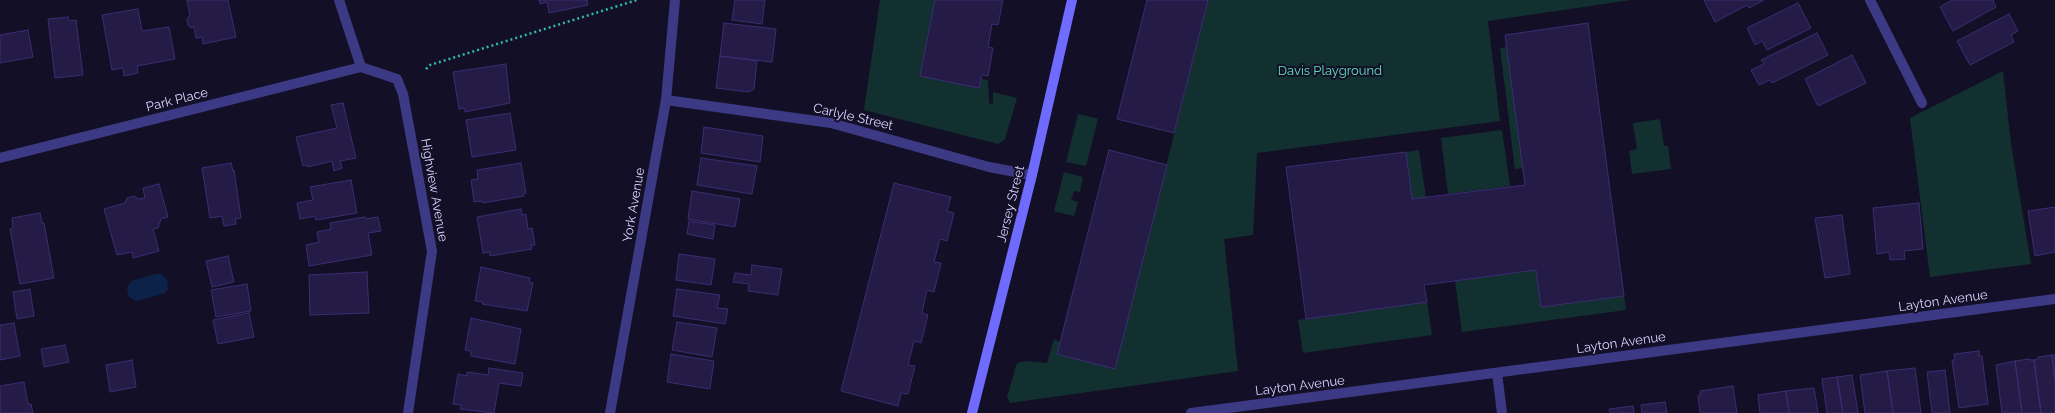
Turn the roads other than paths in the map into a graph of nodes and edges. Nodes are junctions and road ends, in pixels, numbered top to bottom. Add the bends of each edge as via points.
1 (339, 0) edge
2 (676, 0) edge
3 (1072, 0) edge
4 (1870, 0) edge
5 (361, 67) junction
6 (666, 100) junction
7 (1922, 103) dead end
8 (0, 158) edge
9 (1032, 176) junction
10 (2055, 299) edge
11 (1497, 373) junction
12 (408, 413) edge
13 (610, 413) edge
14 (972, 413) edge
15 (1191, 413) edge
16 (1502, 413) edge

1 - 5 street
2 - 6 street, York Avenue
3 - 9 street, Jersey Street
4 - 7 street
5 - 8 street, Park Place
5 - 12 street, Highview Avenue via 397,79 403,94 432,251
6 - 9 street, Carlyle Street via 831,123 989,167
6 - 13 street, York Avenue
9 - 14 street, Jersey Street
10 - 11 street, Layton Avenue
11 - 15 street, Layton Avenue
11 - 16 street

